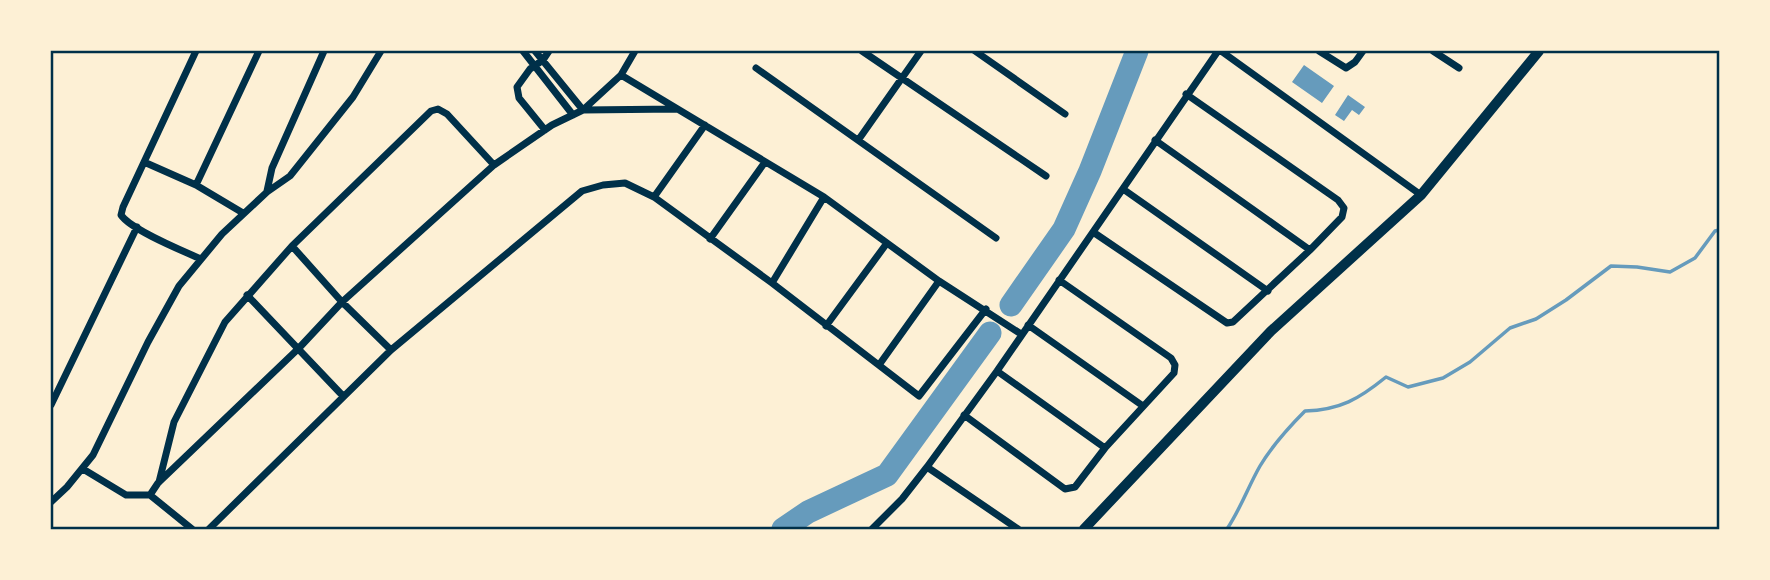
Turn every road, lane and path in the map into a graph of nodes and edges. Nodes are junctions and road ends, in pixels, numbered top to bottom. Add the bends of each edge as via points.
1 (196, 51) edge
2 (259, 51) edge
3 (324, 51) edge
4 (381, 51) edge
5 (523, 51) edge
6 (536, 51) edge
7 (549, 51) edge
8 (635, 51) edge
9 (862, 51) edge
10 (922, 51) edge
11 (975, 51) edge
12 (1219, 51) edge
13 (1319, 51) edge
14 (1363, 51) edge
15 (1433, 51) edge
16 (1539, 51) edge
17 (543, 60) junction
18 (535, 66) junction
19 (756, 68) dead end
20 (1459, 68) dead end
21 (621, 75) junction
22 (902, 78) junction
23 (1186, 94) junction
24 (677, 109) junction
25 (583, 110) junction
26 (1065, 114) dead end
27 (572, 115) junction
28 (705, 125) junction
29 (545, 130) junction
30 (859, 139) junction
31 (1155, 140) junction
32 (144, 162) junction
33 (765, 162) junction
34 (494, 165) junction
35 (1046, 176) dead end
36 (196, 185) junction
37 (1123, 189) junction
38 (267, 192) junction
39 (1421, 195) junction
40 (654, 197) junction
41 (824, 197) junction
42 (243, 213) junction
43 (137, 228) junction
44 (1093, 232) junction
45 (996, 238) dead end
46 (710, 239) junction
47 (887, 243) junction
48 (292, 246) junction
49 (1310, 250) junction
50 (201, 259) junction
51 (1059, 280) junction
52 (939, 281) junction
53 (772, 283) junction
54 (1268, 291) junction
55 (247, 295) junction
56 (342, 302) junction
57 (986, 309) junction
58 (1028, 324) junction
59 (827, 326) junction
60 (1021, 334) junction
61 (299, 348) junction
62 (391, 351) junction
63 (879, 365) junction
64 (997, 370) junction
65 (343, 396) junction
66 (51, 404) edge
67 (1143, 406) junction
68 (964, 415) junction
69 (1105, 448) junction
70 (927, 467) junction
71 (83, 469) junction
72 (158, 483) junction
73 (150, 495) junction
74 (51, 502) edge
75 (191, 529) edge
76 (209, 529) edge
77 (872, 529) edge
78 (1018, 529) edge
79 (1084, 529) edge

1 - 32 street
2 - 36 street
3 - 38 street via 272,167
4 - 38 street via 353,97 290,176
5 - 18 street
6 - 17 street
7 - 17 street
8 - 21 street
9 - 22 street
10 - 22 street
11 - 26 street
12 - 23 street
12 - 39 street
13 - 14 street via 1346,68
15 - 20 street
16 - 39 main road
17 - 18 street
17 - 25 street
18 - 27 street
18 - 29 street via 517,87 519,98
19 - 30 street
21 - 24 street
21 - 25 street
22 - 30 street
22 - 35 street
23 - 31 street
23 - 49 street via 1338,200 1344,208 1342,217
24 - 25 street
24 - 28 street
25 - 27 street
27 - 29 street
28 - 33 street
28 - 40 street
29 - 34 street
30 - 45 street
31 - 37 street
31 - 49 street
32 - 36 street
32 - 43 street via 121,215
33 - 41 street
33 - 46 street
34 - 48 street via 447,114 431,111
34 - 56 street
36 - 42 street
37 - 44 street
37 - 54 street
38 - 42 street
39 - 79 main road via 1271,331
40 - 46 street
40 - 62 street via 625,183 582,191
41 - 47 street
41 - 53 street
42 - 50 street
43 - 50 street
43 - 66 street
44 - 51 street
44 - 54 street via 1227,323
46 - 53 street
47 - 52 street
47 - 59 street
48 - 55 street
48 - 56 street
49 - 54 street
50 - 71 street via 162,314
51 - 58 street
51 - 67 street via 1171,358 1174,373
52 - 57 street
52 - 63 street
53 - 59 street
55 - 61 street
55 - 72 street via 225,322 174,422
56 - 61 street
56 - 62 street
57 - 60 street
57 - 63 street via 919,396
58 - 60 street
58 - 67 street
59 - 63 street
60 - 64 street
61 - 65 street
61 - 72 street
62 - 65 street
64 - 68 street
64 - 69 street
65 - 76 street
67 - 69 street
68 - 69 street via 1065,489 1075,487
68 - 70 street
70 - 77 street
70 - 78 street
71 - 73 street via 125,495
71 - 74 street
72 - 73 street
73 - 75 street

